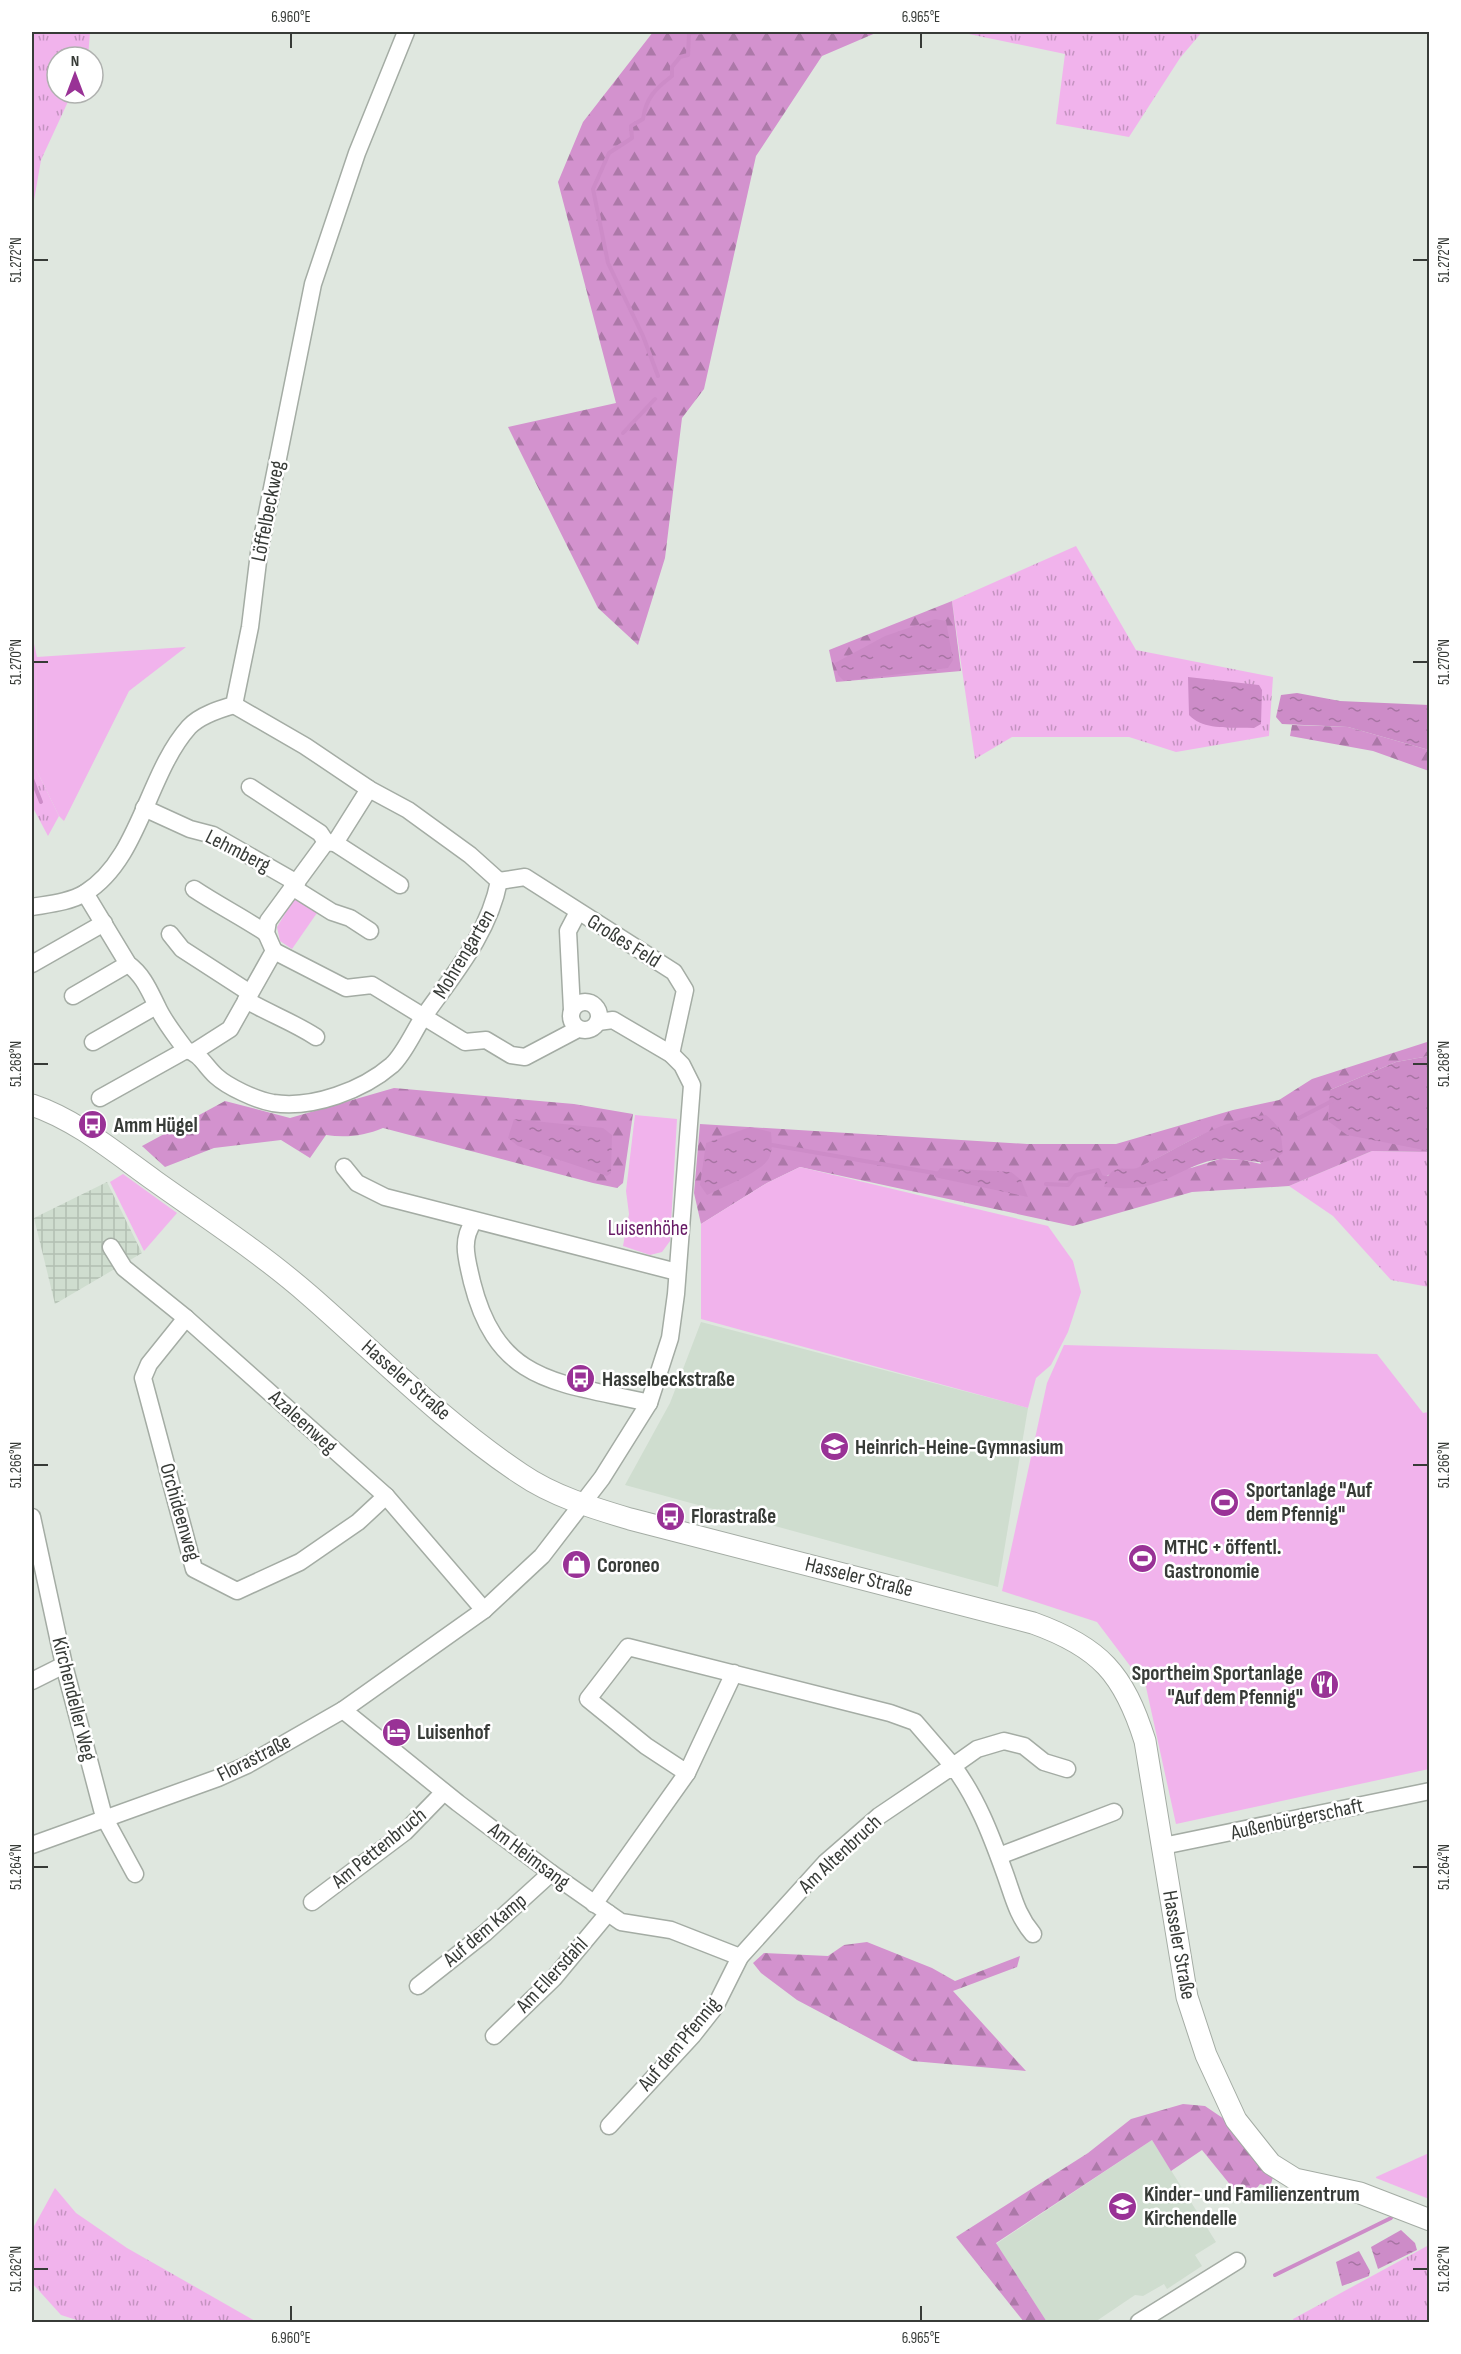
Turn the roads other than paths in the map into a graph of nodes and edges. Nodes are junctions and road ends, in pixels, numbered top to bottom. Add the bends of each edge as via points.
1 (406, 32) edge
2 (234, 705) junction
3 (250, 787) dead end
4 (369, 789) junction
5 (144, 808) junction
6 (331, 842) junction
7 (499, 881) junction
8 (295, 885) junction
9 (400, 885) dead end
10 (194, 889) dead end
11 (86, 893) junction
12 (32, 907) edge
13 (578, 912) junction
14 (104, 923) junction
15 (370, 931) dead end
16 (266, 933) junction
17 (170, 934) dead end
18 (274, 951) junction
19 (32, 963) edge
20 (128, 964) junction
21 (73, 996) dead end
22 (248, 996) junction
23 (156, 1006) junction
24 (572, 1010) junction
25 (424, 1017) junction
26 (597, 1022) junction
27 (579, 1029) junction
28 (316, 1037) dead end
29 (93, 1042) dead end
30 (190, 1051) junction
31 (671, 1054) junction
32 (100, 1098) dead end
33 (32, 1105) edge
34 (344, 1167) dead end
35 (474, 1221) junction
36 (111, 1247) dead end
37 (677, 1272) junction
38 (186, 1318) junction
39 (649, 1403) junction
40 (386, 1496) junction
41 (582, 1503) junction
42 (32, 1517) edge
43 (484, 1610) junction
44 (64, 1665) junction
45 (734, 1673) junction
46 (32, 1681) edge
47 (343, 1710) junction
48 (953, 1766) junction
49 (1067, 1769) dead end
50 (687, 1773) junction
51 (1430, 1791) edge
52 (444, 1792) junction
53 (1114, 1812) dead end
54 (104, 1817) junction
55 (32, 1845) edge
56 (1163, 1845) junction
57 (999, 1856) junction
58 (551, 1873) junction
59 (135, 1874) dead end
60 (312, 1902) dead end
61 (601, 1909) junction
62 (1033, 1934) dead end
63 (740, 1957) junction
64 (418, 1986) dead end
65 (494, 2036) dead end
66 (609, 2126) dead end
67 (1430, 2220) edge
68 (1237, 2261) dead end
69 (1139, 2322) edge

1 - 2 street, Löffelbeckweg via 357,153 313,284 259,553
2 - 4 street, Mohrengarten
2 - 5 street via 190,725
3 - 6 street
4 - 6 street
4 - 7 street, Mohrengarten via 408,810
5 - 8 street, Lehmberg via 213,835
5 - 11 street via 112,870
6 - 8 street
6 - 9 street
7 - 13 street, Großes Feld via 525,877
7 - 25 street, Mohrengarten via 494,906 452,980
8 - 15 street, Lehmberg via 332,912
8 - 16 street via 268,921
10 - 16 street
11 - 12 street
11 - 14 street, Mohrengarten
13 - 24 street via 568,931
13 - 31 street, Großes Feld via 674,972 685,990
14 - 19 street
14 - 20 street, Mohrengarten
16 - 18 street
17 - 22 street via 183,949
18 - 22 street
18 - 25 street via 345,988 372,985
20 - 21 street
20 - 23 street, Mohrengarten via 137,970
22 - 28 street via 276,1017 286,1018
22 - 30 street via 230,1029
23 - 29 street
23 - 30 street, Mohrengarten
24 - 26 street via 580,1003 590,1003 598,1011
24 - 27 street via 571,1021
25 - 27 street via 465,1042 486,1040 511,1055 525,1057
25 - 30 street, Mohrengarten via 394,1063 368,1082 299,1104 272,1103 243,1091 217,1077
26 - 27 street via 590,1030
26 - 31 street via 613,1020
30 - 32 street
31 - 37 street via 692,1085
33 - 41 main road, Hasseler Straße via 87,1134 244,1244 521,1475
34 - 35 street via 357,1183 385,1197
35 - 37 street
35 - 39 street via 464,1242 474,1287 489,1330 510,1358 548,1378
36 - 38 street, Azaleenweg via 124,1268
37 - 39 street via 670,1338
38 - 40 street, Azaleenweg
38 - 40 street, Orchideenweg via 149,1364 143,1378 194,1569 237,1591 300,1562 358,1522
39 - 41 street
40 - 43 street, Azaleenweg
41 - 43 street, Florastraße via 542,1557
41 - 56 main road, Hasseler Straße via 630,1519 1034,1623 1084,1645 1108,1668 1136,1714 1145,1742
42 - 44 street, Kirchendeller Weg
43 - 47 street, Florastraße
44 - 46 street
44 - 54 street, Kirchendeller Weg
45 - 48 street via 915,1722
45 - 50 street
45 - 50 street via 628,1647 588,1699
47 - 52 street, Am Heimsang
47 - 54 street, Florastraße via 247,1765
48 - 49 street, Am Altenbruch via 977,1749 1004,1741 1024,1746 1044,1762
48 - 57 street via 970,1788
48 - 63 street, Am Altenbruch via 879,1816 825,1863
50 - 61 street
51 - 56 street, Außenbürgerschaft
52 - 58 street, Am Heimsang
52 - 60 street, Am Pettenbruch via 405,1832
53 - 57 street
54 - 55 street, Florastraße
54 - 59 street, Kirchendeller Weg
56 - 67 main road, Hasseler Straße via 1176,1944 1190,2006 1225,2100 1251,2142 1271,2164 1295,2179 1360,2193
57 - 62 street via 1014,1905
58 - 61 street, Am Heimsang
58 - 64 street, Auf dem Kamp
61 - 63 street, Am Heimsang via 621,1922 671,1930
61 - 65 street, Am Ellersdahl via 554,1978
63 - 66 street, Auf dem Pfennig via 715,2007
68 - 69 street

